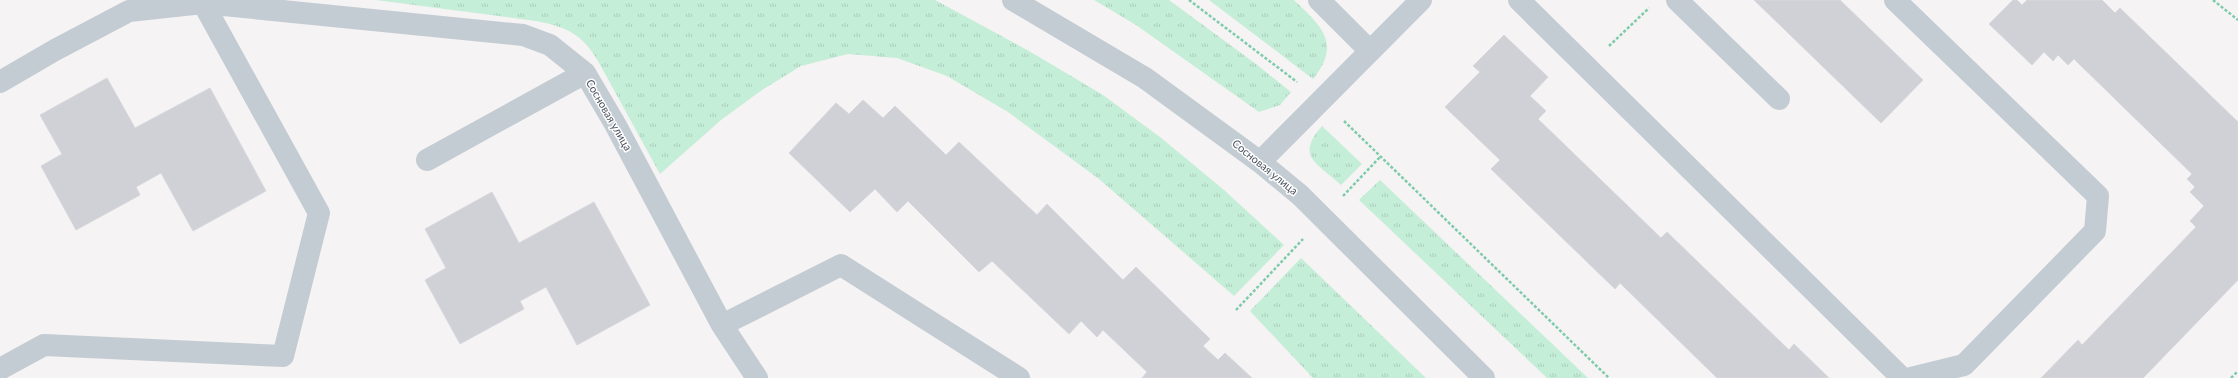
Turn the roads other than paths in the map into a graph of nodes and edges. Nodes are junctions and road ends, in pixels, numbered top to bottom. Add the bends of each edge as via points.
1 (1013, 0) edge
2 (1319, 0) edge
3 (1421, 0) edge
4 (1519, 0) edge
5 (1677, 0) edge
6 (1895, 0) edge
7 (202, 1) edge
8 (1370, 51) junction
9 (585, 73) junction
10 (0, 82) edge
11 (1779, 99) dead end
12 (427, 160) dead end
13 (1260, 162) junction
14 (722, 324) junction
15 (0, 369) edge
16 (756, 378) edge
17 (1019, 378) edge
18 (1484, 378) edge
19 (1902, 378) edge
20 (1911, 378) edge

1 - 13 street, Сосновая улица via 1145,78
2 - 8 street
3 - 8 street
4 - 19 street
5 - 11 street
6 - 20 street via 2098,196 2095,231 1964,365
7 - 9 street, Сосновая улица via 523,35 550,45
7 - 10 street, Сосновая улица via 129,11
7 - 15 street via 319,212 283,356 44,345
8 - 13 street
9 - 12 street
9 - 14 street, Сосновая улица
13 - 18 street, Сосновая улица via 1300,195
14 - 16 street, Сосновая улица
14 - 17 street via 841,265

